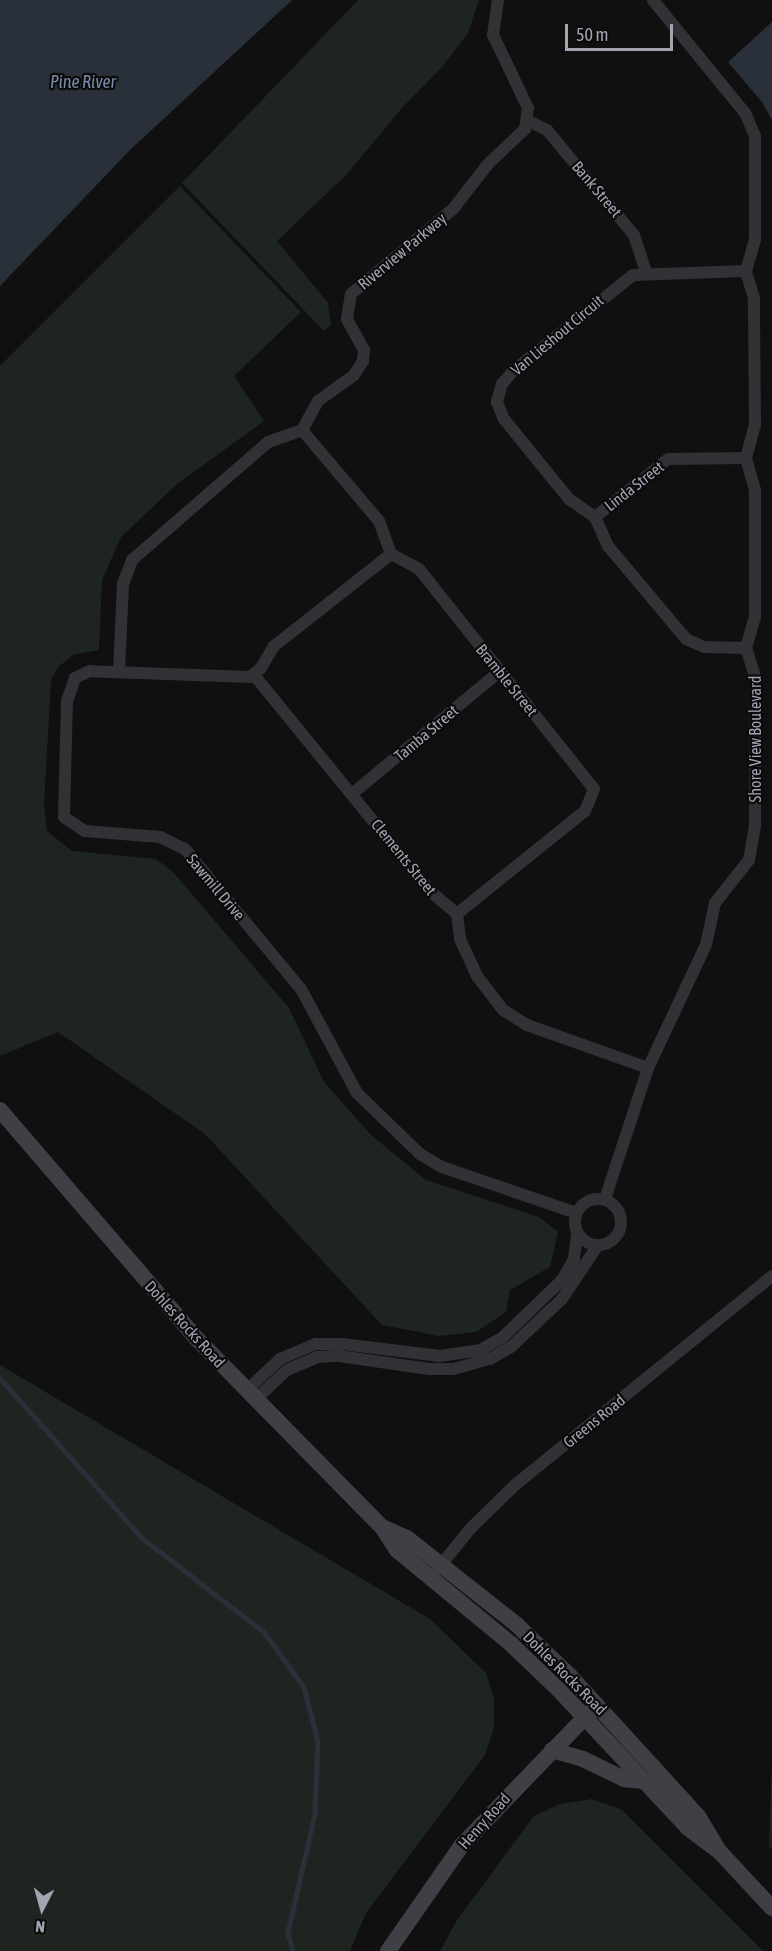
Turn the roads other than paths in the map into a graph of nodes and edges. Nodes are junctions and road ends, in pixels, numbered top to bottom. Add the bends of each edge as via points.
1 (498, 0) edge
2 (653, 0) edge
3 (528, 121) junction
4 (746, 271) junction
5 (646, 272) junction
6 (302, 430) junction
7 (746, 458) junction
8 (595, 517) junction
9 (391, 554) junction
10 (746, 648) junction
11 (500, 671) junction
12 (119, 672) junction
13 (255, 675) junction
14 (352, 794) junction
15 (457, 914) junction
16 (648, 1068) junction
17 (0, 1110) edge
18 (605, 1199) junction
19 (576, 1213) junction
20 (578, 1233) junction
21 (598, 1245) junction
22 (772, 1276) edge
23 (251, 1395) junction
24 (382, 1527) junction
25 (441, 1565) junction
26 (429, 1578) junction
27 (597, 1704) junction
28 (585, 1718) junction
29 (552, 1750) junction
30 (643, 1781) junction
31 (720, 1851) junction
32 (772, 1908) edge
33 (387, 1951) edge

1 - 3 street via 493,17 495,43 527,103
2 - 4 street via 753,127 755,240
3 - 5 street, Bank Street via 547,130 634,235
3 - 6 street, Riverview Parkway via 523,134 488,164 453,209 351,294 347,319 363,344 363,362 354,375 318,401
4 - 5 street, Van Lieshout Circuit
4 - 7 street via 754,298 755,425
5 - 8 street, Van Lieshout Circuit via 624,280 513,371 498,395 504,419 572,502
6 - 9 street via 377,518
6 - 12 street via 268,442 132,560 123,584
7 - 8 street, Linda Street via 668,459
7 - 10 street via 754,484 755,617
8 - 10 street via 608,546 690,642 704,647
9 - 11 street, Bramble Street via 419,570
9 - 13 street via 274,646
10 - 16 street, Shore View Boulevard via 756,681 752,850 743,870 712,909 706,945
11 - 14 street, Tamba Street
11 - 15 street, Bramble Street via 589,779 594,794 585,811
12 - 13 street, Sawmill Drive via 240,679
12 - 19 street, Sawmill Drive via 86,672 69,688 62,802 66,822 85,831 160,837 185,849 307,998 357,1093 420,1154 442,1167
13 - 14 street, Clements Street
14 - 15 street, Clements Street via 435,897
15 - 16 street via 461,942 477,976 503,1010 527,1025
16 - 18 street, Shore View Boulevard
17 - 23 street, Dohles Rocks Road via 162,1300
18 - 19 street via 591,1199
18 - 21 street via 617,1208 621,1229 612,1241
19 - 20 street
20 - 21 street via 586,1242
20 - 23 street via 574,1259 562,1280 503,1337 480,1350 440,1356 316,1344 280,1359
21 - 23 street via 562,1299 522,1339 490,1359 465,1367 436,1369 339,1356 317,1357 287,1370
22 - 25 street, Greens Road via 515,1485 477,1521
23 - 24 street, Dohles Rocks Road
24 - 25 street, Dohles Rocks Road via 407,1538
24 - 26 street, Dohles Rocks Road via 397,1550
25 - 26 street, Greens Road
25 - 27 street, Dohles Rocks Road via 517,1625
26 - 28 street, Dohles Rocks Road via 511,1644
27 - 28 street, Henry Road
27 - 31 street, Dohles Rocks Road via 698,1816
28 - 29 street, Henry Road
28 - 30 street, Dohles Rocks Road
29 - 30 street via 583,1759 624,1779
29 - 33 street, Henry Road via 462,1845
30 - 31 street, Dohles Rocks Road via 688,1828
31 - 32 street, Dohles Rocks Road

